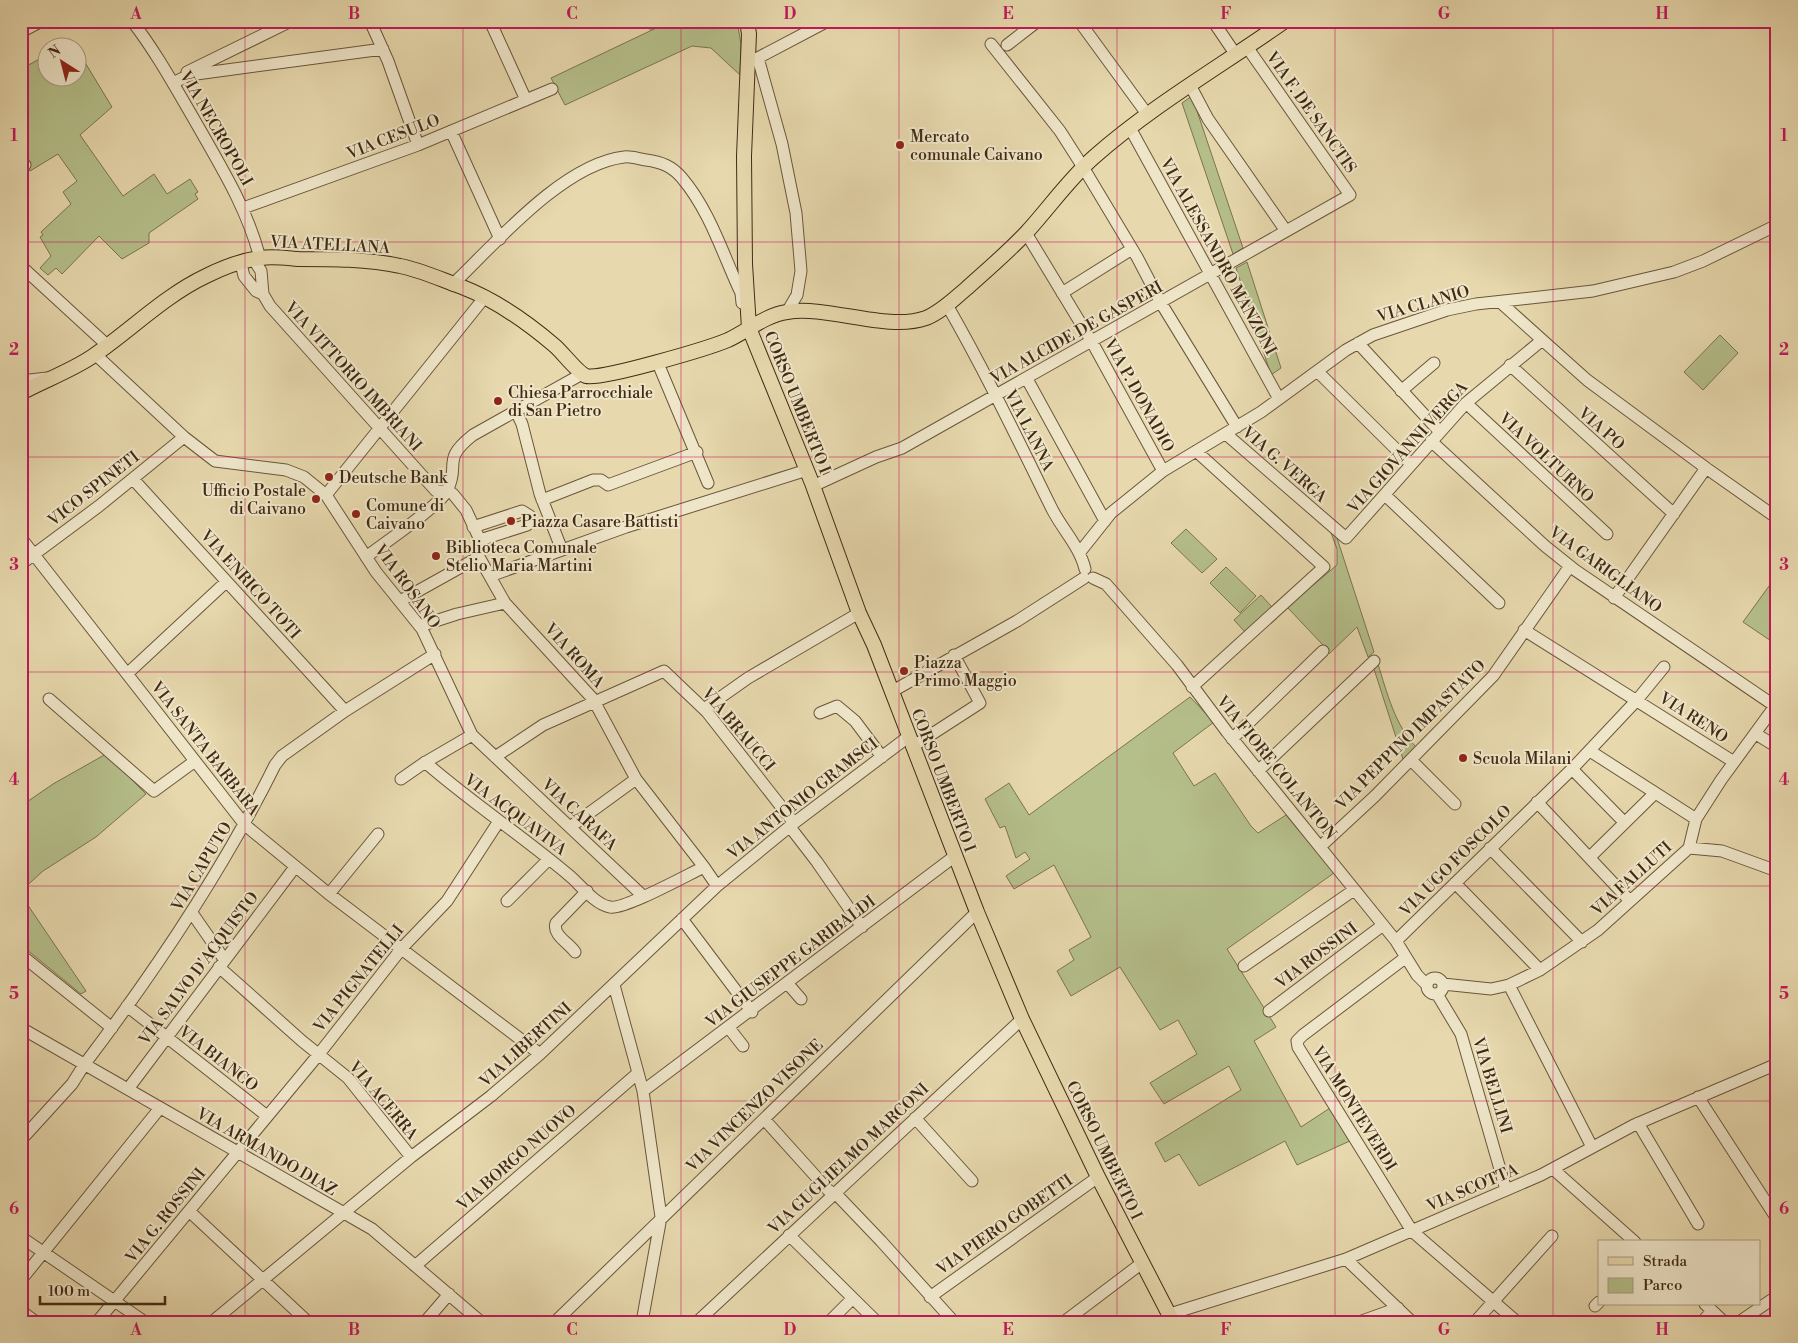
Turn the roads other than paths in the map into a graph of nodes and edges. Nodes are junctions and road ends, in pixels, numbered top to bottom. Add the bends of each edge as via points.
1 (42, 21) edge
2 (132, 21) edge
3 (291, 21) edge
4 (370, 21) edge
5 (490, 21) edge
6 (747, 21) edge
7 (828, 21) edge
8 (1038, 21) edge
9 (1079, 21) edge
10 (1213, 21) edge
11 (1281, 23) edge
12 (21, 32) edge
13 (991, 44) dead end
14 (1007, 45) dead end
15 (382, 49) junction
16 (1242, 51) junction
17 (753, 60) junction
18 (172, 81) junction
19 (1190, 85) junction
20 (552, 89) dead end
21 (526, 100) junction
22 (1148, 114) junction
23 (1130, 128) junction
24 (451, 131) junction
25 (418, 145) junction
26 (1083, 167) junction
27 (1350, 195) joint
28 (243, 208) junction
29 (1777, 225) edge
30 (1286, 231) junction
31 (1026, 233) junction
32 (500, 239) junction
33 (1132, 249) junction
34 (252, 260) junction
35 (22, 268) edge
36 (1209, 275) junction
37 (452, 285) junction
38 (1062, 293) junction
39 (262, 294) junction
40 (484, 298) junction
41 (1500, 302) junction
42 (1161, 303) junction
43 (946, 305) junction
44 (787, 312) junction
45 (749, 328) junction
46 (1541, 341) junction
47 (1092, 342) junction
48 (1358, 343) junction
49 (106, 346) junction
50 (96, 355) junction
51 (658, 361) junction
52 (1434, 363) dead end
53 (1510, 365) junction
54 (1317, 372) junction
55 (582, 374) junction
56 (51, 377) junction
57 (1026, 379) junction
58 (21, 381) edge
59 (1401, 392) junction
60 (21, 393) edge
61 (995, 396) junction
62 (1280, 399) junction
63 (1466, 403) junction
64 (516, 411) junction
65 (1237, 427) junction
66 (379, 429) junction
67 (1440, 432) junction
68 (1226, 434) junction
69 (184, 437) junction
70 (1431, 442) junction
71 (1196, 451) junction
72 (697, 452) junction
73 (1411, 464) junction
74 (1706, 468) junction
75 (807, 470) junction
76 (1163, 471) junction
77 (133, 479) junction
78 (813, 486) junction
79 (447, 491) junction
80 (326, 495) junction
81 (1386, 496) junction
82 (714, 499) junction
83 (542, 500) junction
84 (1674, 514) junction
85 (1777, 518) edge
86 (1105, 521) junction
87 (473, 527) junction
88 (1607, 534) dead end
89 (21, 538) edge
90 (1346, 538) joint
91 (480, 540) junction
92 (562, 550) junction
93 (1080, 552) junction
94 (33, 554) junction
95 (366, 557) junction
96 (479, 557) junction
97 (21, 564) edge
98 (1570, 566) junction
99 (1087, 575) junction
100 (490, 576) junction
101 (226, 582) junction
102 (1614, 598) junction
103 (400, 600) junction
104 (505, 603) junction
105 (1499, 603) dead end
106 (859, 613) junction
107 (420, 626) junction
108 (1524, 630) junction
109 (1323, 651) dead end
110 (436, 654) junction
111 (954, 655) junction
112 (1374, 661) dead end
113 (1664, 667) dead end
114 (127, 674) junction
115 (1192, 687) junction
116 (891, 692) junction
117 (50, 699) dead end
118 (1637, 700) junction
119 (595, 702) junction
120 (1775, 706) joint
121 (704, 709) junction
122 (345, 711) junction
123 (820, 713) dead end
124 (1756, 734) junction
125 (472, 735) junction
126 (1232, 739) junction
127 (910, 742) junction
128 (1777, 747) edge
129 (1590, 751) junction
130 (495, 757) junction
131 (882, 757) junction
132 (1411, 760) junction
133 (194, 761) junction
134 (425, 762) junction
135 (1734, 762) junction
136 (1572, 769) junction
137 (1258, 771) junction
138 (401, 779) dead end
139 (636, 779) junction
140 (1654, 794) junction
141 (1537, 802) junction
142 (1455, 804) dead end
143 (1696, 819) junction
144 (499, 820) junction
145 (1624, 822) junction
146 (245, 825) junction
147 (792, 825) junction
148 (570, 827) junction
149 (378, 834) dead end
150 (1320, 847) junction
151 (1490, 848) junction
152 (1689, 848) junction
153 (955, 856) junction
154 (1590, 857) junction
155 (549, 859) junction
156 (295, 867) junction
157 (704, 867) junction
158 (1775, 868) edge
159 (1455, 883) junction
160 (717, 886) junction
161 (1354, 890) junction
162 (587, 891) junction
163 (329, 894) junction
164 (642, 896) junction
165 (508, 901) dead end
166 (1630, 901) junction
167 (977, 912) junction
168 (192, 914) junction
169 (682, 919) junction
170 (1383, 925) junction
171 (862, 927) junction
172 (1396, 941) junction
173 (1582, 942) junction
174 (402, 948) junction
175 (575, 952) dead end
176 (21, 954) edge
177 (1405, 958) junction
178 (221, 963) junction
179 (1244, 966) dead end
180 (1540, 970) junction
181 (788, 984) junction
182 (614, 985) junction
183 (1427, 985) joint
184 (1508, 985) junction
185 (1440, 989) junction
186 (801, 999) dead end
187 (127, 1006) junction
188 (1269, 1011) dead end
189 (752, 1012) junction
190 (1022, 1019) junction
191 (21, 1028) edge
192 (112, 1028) junction
193 (729, 1028) junction
194 (166, 1037) junction
195 (743, 1046) dead end
196 (319, 1054) junction
197 (540, 1054) junction
198 (84, 1065) junction
199 (1775, 1067) edge
200 (638, 1073) junction
201 (128, 1089) junction
202 (643, 1092) junction
203 (1698, 1097) junction
204 (160, 1108) junction
205 (267, 1116) junction
206 (764, 1118) junction
207 (915, 1118) junction
208 (1638, 1123) junction
209 (21, 1140) edge
210 (1592, 1148) junction
211 (237, 1152) junction
212 (411, 1157) junction
213 (1553, 1169) junction
214 (1098, 1178) junction
215 (972, 1181) dead end
216 (1506, 1190) junction
217 (834, 1193) junction
218 (189, 1211) junction
219 (344, 1214) junction
220 (661, 1217) junction
221 (1777, 1219) edge
222 (1698, 1224) dead end
223 (1412, 1231) junction
224 (789, 1235) junction
225 (1552, 1236) dead end
226 (21, 1237) edge
227 (1633, 1240) edge
228 (44, 1254) junction
229 (1346, 1259) junction
230 (1142, 1263) junction
231 (415, 1266) junction
232 (21, 1280) edge
233 (262, 1281) junction
234 (449, 1294) junction
235 (1777, 1296) edge
236 (930, 1297) junction
237 (852, 1299) junction
238 (115, 1301) junction
239 (1493, 1301) junction
240 (1398, 1308) junction
241 (1709, 1308) edge
242 (21, 1310) edge
243 (1172, 1318) edge
244 (36, 1322) edge
245 (97, 1322) edge
246 (145, 1322) edge
247 (212, 1322) edge
248 (308, 1322) edge
249 (425, 1322) edge
250 (481, 1322) edge
251 (555, 1322) edge
252 (642, 1322) edge
253 (697, 1322) edge
254 (829, 1322) edge
255 (877, 1322) edge
256 (954, 1322) edge
257 (1064, 1322) edge
258 (1358, 1322) edge
259 (1412, 1322) edge
260 (1475, 1322) edge
261 (1517, 1322) edge
262 (1702, 1322) edge
263 (1724, 1322) edge
264 (1739, 1322) edge

1 - 12 street
2 - 18 street, VIA NECROPOLI
3 - 18 street
4 - 15 street
5 - 21 street
6 - 17 main road, CORSO UMBERTO I
7 - 17 street
8 - 14 street
9 - 22 street
10 - 16 street, VIA F. DE SANCTIS
11 - 16 main road
13 - 26 street via 1060,131
15 - 18 street via 189,75
15 - 25 street
16 - 19 main road
16 - 27 street, VIA F. DE SANCTIS
17 - 44 street via 782,144 796,213 801,271 797,295
17 - 45 main road, CORSO UMBERTO I via 745,244
18 - 28 street, VIA NECROPOLI
19 - 22 main road
19 - 30 street via 1208,119
20 - 21 street, VIA CESULO
21 - 24 street, VIA CESULO
22 - 23 main road
23 - 26 main road
23 - 36 street, VIA ALESSANDRO MANZONI
24 - 25 street, VIA CESULO
24 - 32 street
25 - 28 street, VIA CESULO
26 - 31 main road
26 - 33 street
27 - 30 street, VIA ALCIDE DE GASPERI
28 - 34 street, VIA NECROPOLI via 253,229
29 - 41 street, VIA CLANIO via 1674,272 1592,291
30 - 36 street, VIA ALCIDE DE GASPERI
31 - 38 street, VIA P. DONADIO
31 - 43 main road
32 - 37 street
32 - 45 street via 528,212 596,164 625,157 657,160 682,177 707,216 742,293 743,313
33 - 38 street
33 - 42 street
34 - 37 main road, VIA ATELLANA via 397,265
34 - 39 street via 261,271
34 - 39 street, VIA VITTORIO IMBRIANI via 244,276
34 - 49 main road, VIA ATELLANA via 213,273 183,288
35 - 49 street
36 - 42 street, VIA ALCIDE DE GASPERI
36 - 62 street, VIA ALESSANDRO MANZONI
37 - 40 main road, VIA ATELLANA
38 - 47 street, VIA P. DONADIO
39 - 66 street, VIA VITTORIO IMBRIANI
40 - 55 main road, VIA ATELLANA via 534,328
40 - 66 street
41 - 46 street
41 - 48 street, VIA CLANIO via 1448,310 1390,328
42 - 47 street, VIA ALCIDE DE GASPERI
42 - 65 street
43 - 44 main road via 926,318 911,321
43 - 61 street, VIA LANNA
44 - 45 main road
45 - 51 main road via 718,344
45 - 75 main road, CORSO UMBERTO I
46 - 53 street, VIA GIOVANNI VERGA
46 - 74 street via 1595,386
47 - 57 street, VIA ALCIDE DE GASPERI
47 - 76 street, VIA P. DONADIO
48 - 54 street, VIA CLANIO
48 - 59 street
49 - 50 main road, VIA ATELLANA
50 - 56 main road, VIA ATELLANA
50 - 69 street, VIA ROSANO
51 - 55 main road via 600,375
51 - 72 street
52 - 59 street
53 - 63 street, VIA GIOVANNI VERGA
53 - 84 street, VIA PO
54 - 62 street, VIA CLANIO
54 - 73 street
55 - 64 street
56 - 58 street
56 - 60 main road, VIA ATELLANA
57 - 61 street, VIA ALCIDE DE GASPERI
57 - 86 street
59 - 67 street
61 - 78 street, VIA ALCIDE DE GASPERI via 902,448
61 - 93 street, VIA LANNA via 1060,525
62 - 65 street, VIA CLANIO
63 - 67 street, VIA GIOVANNI VERGA
63 - 88 street, VIA VOLTURNO
64 - 79 street via 473,435 456,450
64 - 83 street
65 - 68 street, VIA CLANIO
66 - 79 street, VIA VITTORIO IMBRIANI via 436,491
66 - 80 street
67 - 70 street, VIA GIOVANNI VERGA
68 - 71 street, VIA CLANIO
68 - 90 street, VIA G. VERGA
69 - 77 street, VICO SPINETI
69 - 80 street, VIA ROSANO via 215,461 286,470 304,477
70 - 73 street, VIA GIOVANNI VERGA
70 - 98 street, VIA GARIGLIANO
71 - 76 street, VIA CLANIO
71 - 115 street via 1324,567
72 - 82 street
72 - 83 street via 608,485 601,480 593,480
73 - 81 street, VIA GIOVANNI VERGA
74 - 84 street
74 - 85 street
75 - 78 main road, CORSO UMBERTO I
75 - 82 street
76 - 86 street, VIA CLANIO
77 - 94 street, VICO SPINETI
77 - 101 street, VIA ENRICO TOTI
78 - 106 main road, CORSO UMBERTO I
79 - 87 street via 458,499
79 - 95 street
80 - 95 street, VIA ROSANO
81 - 90 street, VIA GIOVANNI VERGA
81 - 105 street
82 - 92 street
83 - 92 street
84 - 102 street
86 - 93 street, VIA CLANIO
87 - 91 street
87 - 91 street via 522,511 530,516 527,525
89 - 94 street, VIA SANTA BARBARA
91 - 96 street
92 - 100 street
93 - 99 street, VIA LANNA
94 - 97 street, VICO SPINETI
94 - 114 street, VIA SANTA BARBARA
95 - 103 street, VIA ROSANO
96 - 100 street, VIA ROMA
96 - 103 street
98 - 102 street, VIA GARIGLIANO
98 - 108 street, VIA PEPPINO IMPASTATO
99 - 111 street via 1017,622
99 - 115 street, VIA FIORE COLANTON via 1106,584 1120,598
100 - 104 street, VIA ROMA
101 - 114 street
101 - 122 street, VIA ENRICO TOTI
102 - 120 street, VIA GARIGLIANO
103 - 107 street, VIA ROSANO
104 - 107 street
104 - 119 street, VIA ROMA
106 - 116 main road, CORSO UMBERTO I
106 - 121 street via 748,678
107 - 110 street, VIA ROSANO
108 - 118 street, VIA RENO
108 - 132 street, VIA PEPPINO IMPASTATO via 1493,676
109 - 126 street
110 - 122 street, VIA CAPUTO
110 - 125 street, VIA ROSANO
111 - 116 street
111 - 127 street, VIA ANTONIO GRAMSCI via 980,703
112 - 137 street
113 - 118 street, VIA UGO FOSCOLO
114 - 133 street, VIA SANTA BARBARA
115 - 126 street, VIA FIORE COLANTON
116 - 127 main road, CORSO UMBERTO I
117 - 133 street via 154,791
118 - 129 street, VIA UGO FOSCOLO
118 - 135 street, VIA RENO
119 - 121 street, VIA BRAUCCI via 664,672
119 - 130 street via 543,725
119 - 139 street, VIA ROMA
120 - 124 street, VIA FALLUTI
121 - 147 street, VIA BRAUCCI
122 - 146 street, VIA CAPUTO via 282,756
123 - 131 street via 837,706 855,722
124 - 128 street
124 - 135 street, VIA FALLUTI
125 - 130 street, VIA ROSANO
125 - 134 street
126 - 137 street, VIA FIORE COLANTON
127 - 131 street, VIA ANTONIO GRAMSCI
127 - 153 main road, CORSO UMBERTO I
129 - 136 street, VIA UGO FOSCOLO
129 - 140 street
130 - 148 street, VIA CARAFA
131 - 147 street, VIA ANTONIO GRAMSCI
132 - 142 street
132 - 150 street, VIA PEPPINO IMPASTATO
133 - 146 street, VIA SANTA BARBARA
134 - 138 street
134 - 144 street, VIA ACQUAVIVA
135 - 143 street, VIA FALLUTI
136 - 141 street, VIA UGO FOSCOLO
136 - 145 street
137 - 150 street, VIA FIORE COLANTON
139 - 148 street
139 - 157 street, VIA ROMA
140 - 143 street
140 - 145 street
141 - 151 street, VIA UGO FOSCOLO
141 - 154 street
143 - 152 street, VIA FALLUTI
144 - 155 street, VIA ACQUAVIVA
144 - 174 street, VIA PIGNATELLI via 446,900
145 - 154 street
146 - 156 street, VIA SANTA BARBARA
146 - 168 street, VIA CAPUTO
147 - 160 street, VIA ANTONIO GRAMSCI
147 - 171 street, VIA BRAUCCI
148 - 164 street, VIA CARAFA
149 - 163 street
150 - 161 street, VIA FIORE COLANTON
151 - 159 street, VIA UGO FOSCOLO
151 - 173 street
152 - 158 street via 1722,851
152 - 166 street, VIA FALLUTI
153 - 167 main road, CORSO UMBERTO I
153 - 171 street, VIA GIUSEPPE GARIBALDI
154 - 166 street
155 - 162 street, VIA ACQUAVIVA
155 - 165 street
156 - 163 street, VIA SANTA BARBARA
156 - 178 street, VIA SALVO D'ACQUISTO
157 - 160 street, VIA ROMA
157 - 164 street
159 - 172 street, VIA UGO FOSCOLO
159 - 180 street
160 - 169 street, VIA LIBERTINI
161 - 170 street, VIA FIORE COLANTON
161 - 179 street
162 - 164 street, VIA ACQUAVIVA via 609,907 617,907
162 - 175 street via 556,923 555,928
163 - 174 street, VIA SANTA BARBARA
166 - 173 street, VIA FALLUTI
167 - 190 main road, CORSO UMBERTO I
167 - 206 street, VIA VINCENZO VISONE
168 - 178 street, VIA ACERRA
168 - 187 street, VIA CAPUTO
169 - 182 street, VIA LIBERTINI
169 - 189 street
170 - 172 street, VIA FIORE COLANTON
170 - 188 street, VIA ROSSINI
171 - 181 street, VIA GIUSEPPE GARIBALDI
172 - 177 street, VIA FIORE COLANTON
173 - 180 street, VIA FALLUTI
174 - 196 street, VIA PIGNATELLI
174 - 197 street, VIA SANTA BARBARA
176 - 192 street
177 - 183 street, VIA FIORE COLANTON
177 - 223 street, VIA MONTEVERDI via 1302,1034 1297,1041
178 - 194 street, VIA SALVO D'ACQUISTO
178 - 196 street, VIA ACERRA
180 - 184 street, VIA FALLUTI
181 - 186 street
181 - 189 street, VIA GIUSEPPE GARIBALDI
182 - 197 street, VIA LIBERTINI
182 - 200 street
183 - 185 street, VIA FALLUTI via 1435,978
184 - 185 street, VIA FALLUTI via 1491,989
184 - 210 street
185 - 216 street, VIA BELLINI via 1461,1034
187 - 192 street, VIA CAPUTO
187 - 194 street, VIA BIANCO
189 - 193 street, VIA GIUSEPPE GARIBALDI
190 - 207 street, VIA GUGLIELMO MARCONI
190 - 214 main road, CORSO UMBERTO I
191 - 198 street, VIA ARMANDO DIAZ
192 - 198 street, VIA CAPUTO
193 - 195 street
193 - 202 street, VIA GIUSEPPE GARIBALDI
194 - 201 street, VIA SALVO D'ACQUISTO
194 - 205 street, VIA BIANCO
196 - 205 street, VIA PIGNATELLI
196 - 212 street, VIA ACERRA via 348,1078
197 - 212 street, VIA LIBERTINI
198 - 201 street, VIA ARMANDO DIAZ
198 - 209 street, VIA CAPUTO via 72,1084
199 - 203 street, VIA SCOTTA
200 - 202 street
200 - 231 street, VIA BORGO NUOVO
201 - 204 street, VIA ARMANDO DIAZ
202 - 220 street
203 - 208 street, VIA SCOTTA
203 - 221 street
204 - 211 street, VIA ARMANDO DIAZ
204 - 228 street
205 - 211 street, VIA PIGNATELLI
206 - 217 street
206 - 220 street, VIA VINCENZO VISONE
207 - 215 street
207 - 217 street, VIA GUGLIELMO MARCONI
208 - 210 street, VIA SCOTTA
208 - 222 street
210 - 213 street, VIA SCOTTA
211 - 218 street, VIA G. ROSSINI
211 - 219 street, VIA ARMANDO DIAZ
212 - 219 street, VIA LIBERTINI
213 - 216 street, VIA SCOTTA
213 - 227 street
214 - 230 main road, CORSO UMBERTO I
214 - 236 street, VIA PIERO GOBETTI
216 - 223 street, VIA SCOTTA
217 - 224 street, VIA GUGLIELMO MARCONI
217 - 236 street
218 - 233 street
218 - 238 street, VIA G. ROSSINI
219 - 231 street, VIA ARMANDO DIAZ via 372,1229
219 - 233 street, VIA LIBERTINI
220 - 251 street, VIA VINCENZO VISONE
220 - 252 street
223 - 229 street, VIA SCOTTA
223 - 239 street
224 - 237 street
224 - 253 street, VIA GUGLIELMO MARCONI
225 - 239 street
226 - 228 street
228 - 232 street
228 - 238 street
229 - 240 street
229 - 243 street, VIA SCOTTA
230 - 243 main road, CORSO UMBERTO I
230 - 257 street
231 - 234 street, VIA ARMANDO DIAZ
233 - 247 street, VIA LIBERTINI
233 - 248 street
234 - 249 street
234 - 250 street, VIA ARMANDO DIAZ
235 - 264 street
236 - 256 street
237 - 254 street
237 - 255 street
238 - 245 street, VIA G. ROSSINI
238 - 246 street
239 - 260 street
239 - 261 street
240 - 258 street
240 - 259 street
241 - 262 street
241 - 263 street
242 - 244 street

